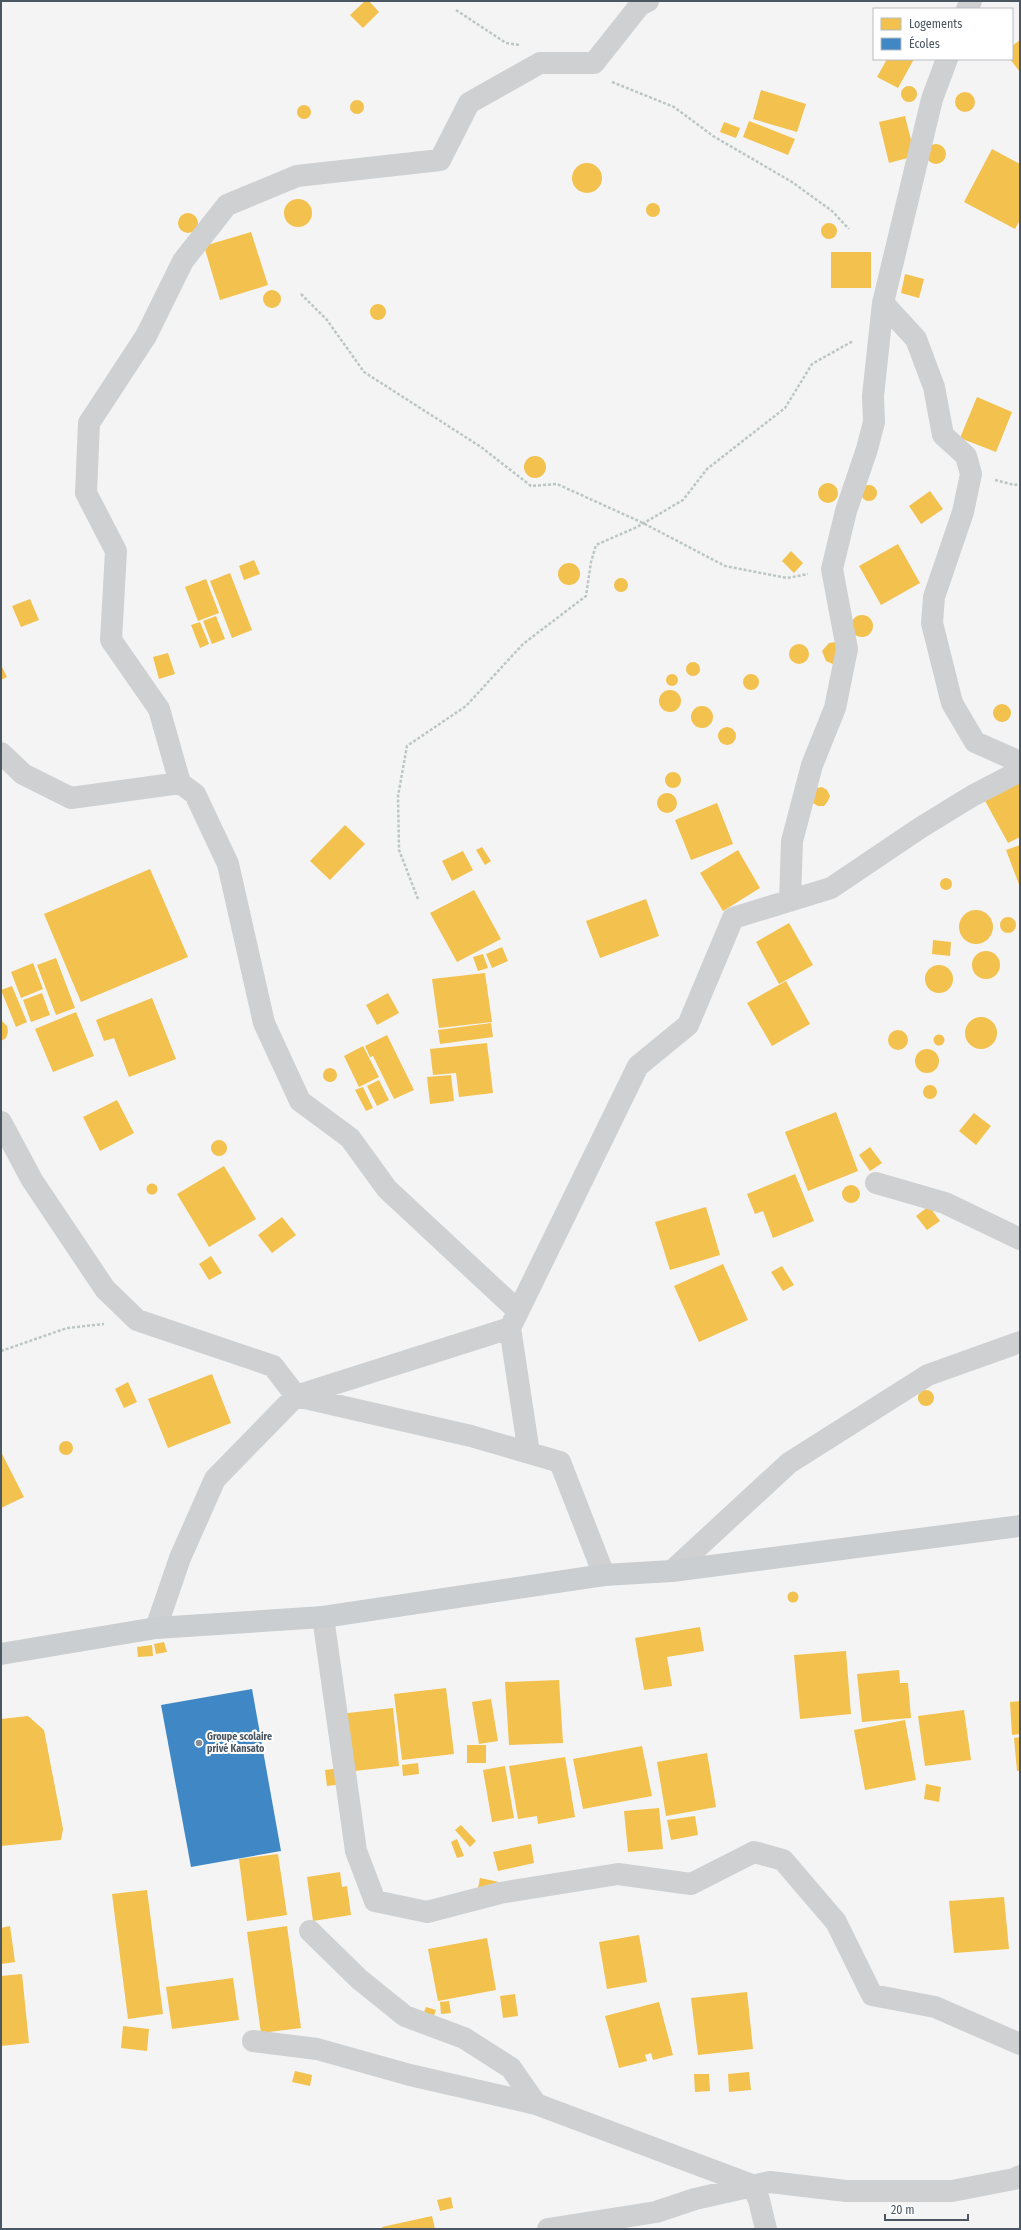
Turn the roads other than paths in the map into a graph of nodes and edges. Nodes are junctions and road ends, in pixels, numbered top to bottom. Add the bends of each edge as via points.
1 (648, 1) edge
2 (947, 60) edge
3 (883, 303) junction
4 (1, 753) edge
5 (1020, 762) edge
6 (1020, 771) edge
7 (180, 783) junction
8 (790, 901) junction
9 (1, 1122) edge
10 (876, 1183) dead end
11 (1020, 1238) edge
12 (514, 1319) junction
13 (1020, 1342) edge
14 (296, 1396) junction
15 (529, 1453) junction
16 (1020, 1526) edge
17 (672, 1571) junction
18 (604, 1575) junction
19 (323, 1617) junction
20 (156, 1628) junction
21 (1, 1654) edge
22 (310, 1931) dead end
23 (252, 2041) dead end
24 (1020, 2044) edge
25 (536, 2104) junction
26 (1020, 2176) edge
27 (752, 2185) junction
28 (548, 2229) edge
29 (766, 2229) edge

1 - 7 street via 640,5 594,63 540,63 469,102 440,160 297,176 227,205 183,261 146,336 89,423 86,493 116,551 111,640 160,709
2 - 3 street via 932,99
3 - 5 street via 916,339 934,387 943,435 966,456 972,474 963,512 934,597 932,623 952,703 975,742
3 - 8 street via 873,396 874,422 868,449 846,512 832,569 847,649 836,708 812,765 792,841
4 - 7 street via 23,774 71,798
6 - 8 street via 972,796 920,828 830,888
7 - 12 street via 195,794 228,864 264,1024 300,1101 350,1138 386,1189
8 - 12 street via 733,918 688,1025 638,1066
9 - 14 street via 32,1180 105,1289 137,1320 273,1366
10 - 11 street via 945,1203
12 - 14 street
12 - 15 street
13 - 17 street via 928,1375 789,1463
14 - 15 street via 471,1436
14 - 20 street via 215,1479 180,1558
15 - 18 street via 560,1462
16 - 17 main road
17 - 18 main road
18 - 19 main road
19 - 20 main road
19 - 24 street via 356,1851 375,1901 427,1912 500,1893 618,1874 691,1884 754,1852 783,1860 836,1922 872,1994 935,2007
20 - 21 main road
22 - 25 street via 358,1979 405,2016 464,2038 511,2068
23 - 25 street via 317,2049 410,2075
25 - 27 street
26 - 27 street via 1014,2180 952,2191 846,2191 770,2182
27 - 28 street via 656,2212
27 - 29 street via 759,2200

